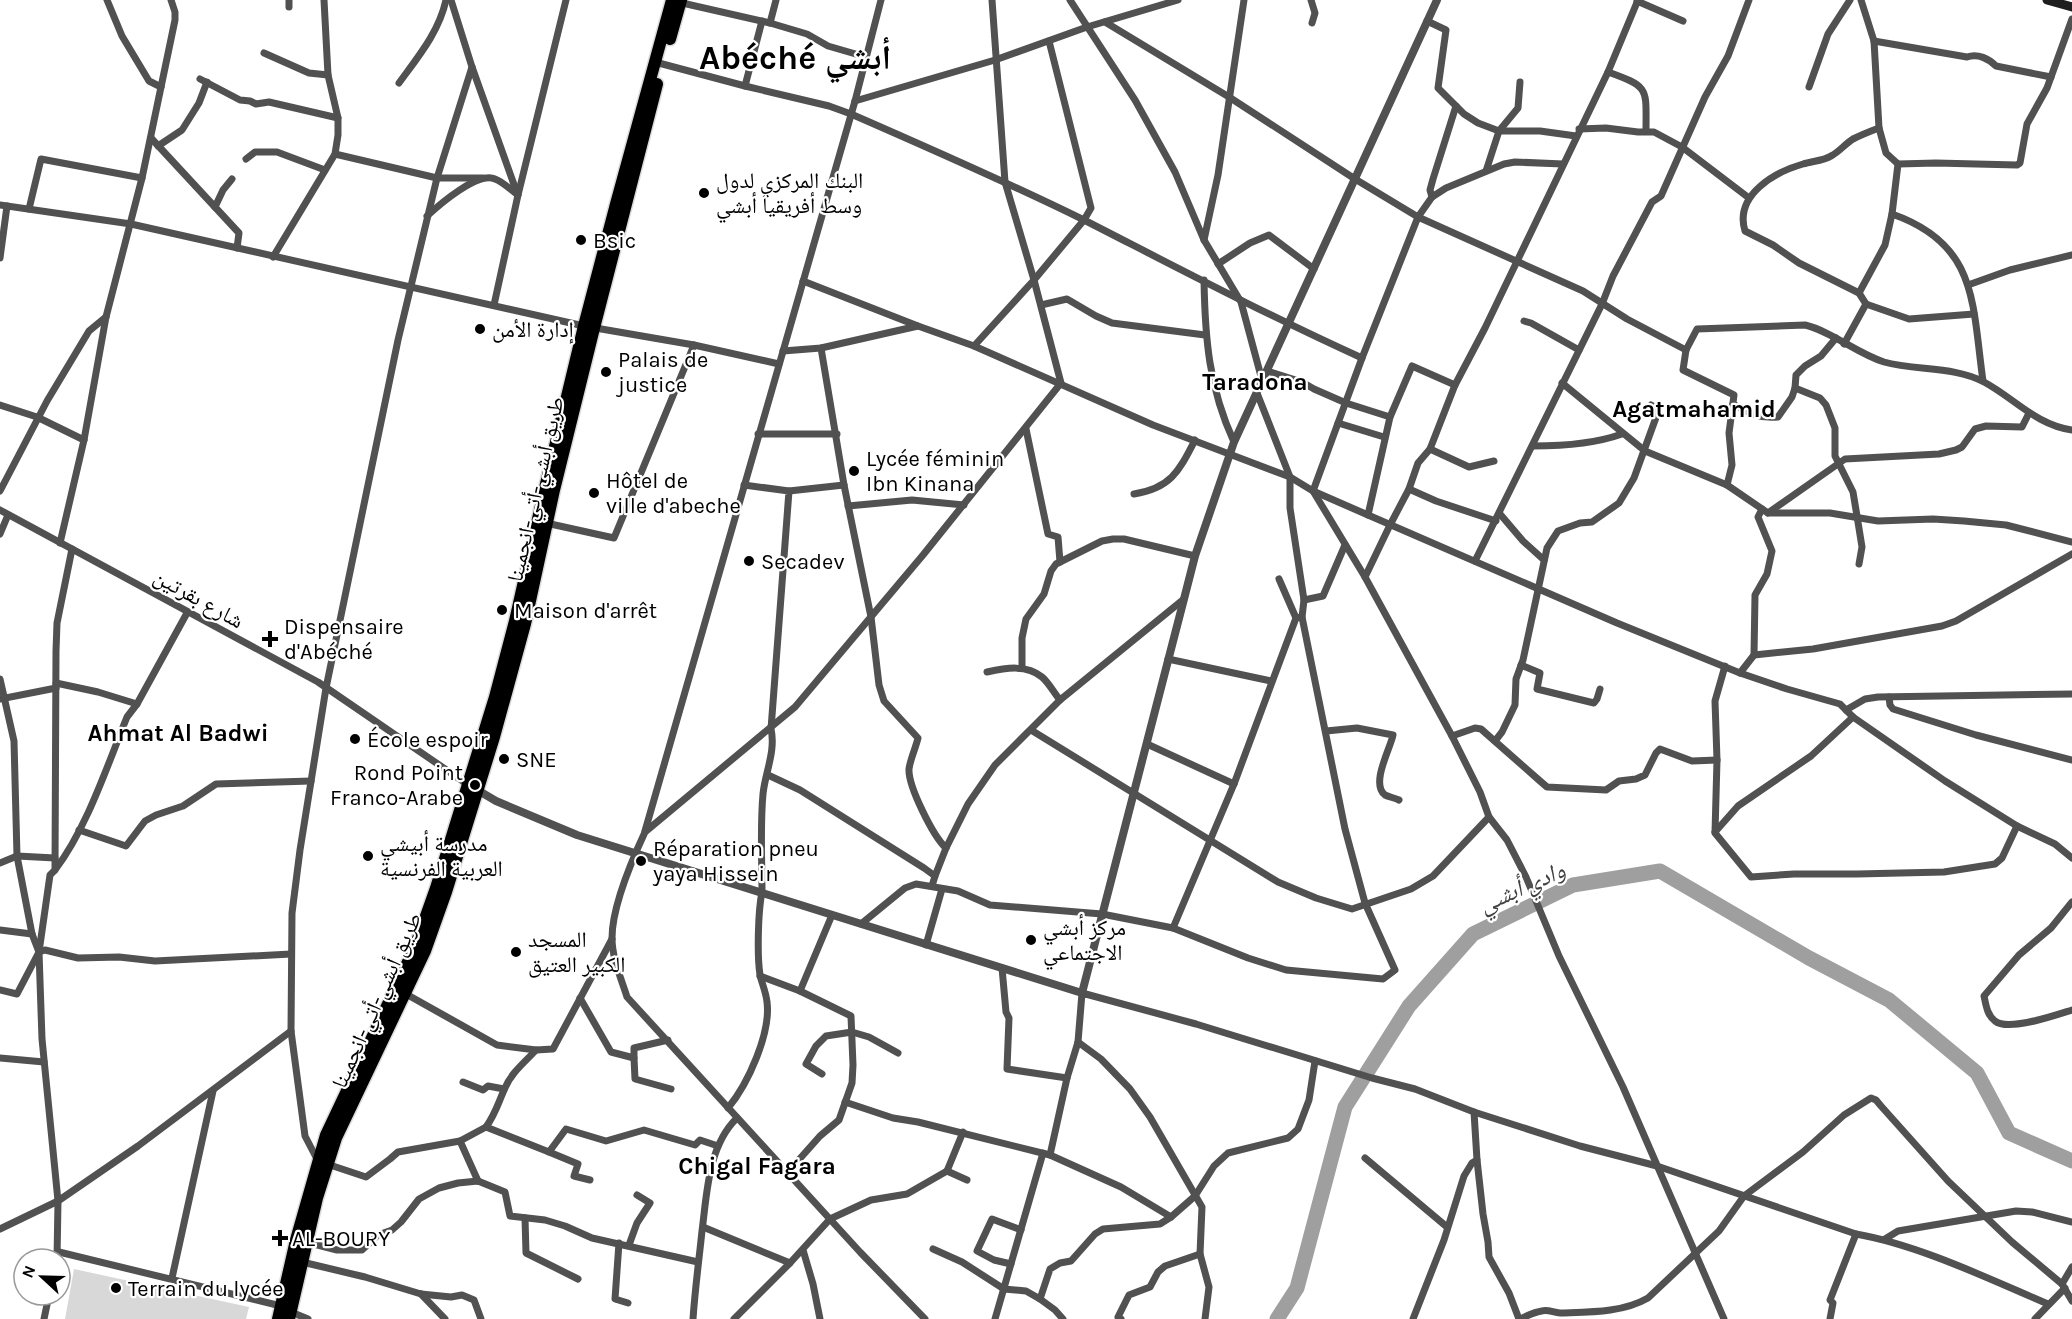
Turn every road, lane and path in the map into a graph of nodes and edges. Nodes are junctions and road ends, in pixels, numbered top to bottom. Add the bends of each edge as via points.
1 (107, 0) edge
2 (171, 0) edge
3 (324, 0) edge
4 (446, 0) edge
5 (451, 0) edge
6 (566, 0) edge
7 (776, 0) edge
8 (882, 0) edge
9 (992, 0) edge
10 (1070, 0) edge
11 (1178, 0) edge
12 (1244, 0) edge
13 (1311, 0) edge
14 (1437, 0) edge
15 (1638, 0) edge
16 (1749, 0) edge
17 (1850, 0) edge
18 (1861, 0) edge
19 (2047, 0) edge
20 (676, 1) edge
21 (2072, 7) edge
22 (2072, 19) edge
23 (1427, 21) junction
24 (1683, 21) dead end
25 (766, 22) junction
26 (1105, 22) junction
27 (1312, 23) dead end
28 (1088, 27) junction
29 (1049, 41) junction
30 (1874, 41) junction
31 (264, 53) dead end
32 (866, 57) junction
33 (995, 60) junction
34 (659, 64) junction
35 (472, 67) junction
36 (1608, 72) junction
37 (328, 75) junction
38 (2051, 77) junction
39 (1520, 82) dead end
40 (399, 83) dead end
41 (744, 86) junction
42 (161, 87) junction
43 (1809, 87) dead end
44 (1229, 97) junction
45 (855, 101) junction
46 (1456, 106) junction
47 (851, 114) junction
48 (338, 118) junction
49 (1879, 128) junction
50 (1499, 131) junction
51 (1646, 131) junction
52 (1578, 133) junction
53 (151, 138) junction
54 (158, 146) junction
55 (1682, 147) junction
56 (335, 154) junction
57 (246, 159) dead end
58 (1563, 164) junction
59 (1898, 164) junction
60 (325, 170) junction
61 (1486, 171) junction
62 (142, 178) junction
63 (437, 178) junction
64 (483, 178) junction
65 (232, 179) dead end
66 (1354, 179) junction
67 (1005, 182) junction
68 (518, 195) junction
69 (1432, 197) junction
70 (1749, 198) junction
71 (3, 206) edge
72 (215, 207) junction
73 (29, 209) junction
74 (1892, 214) junction
75 (427, 217) junction
76 (1418, 217) junction
77 (1084, 220) junction
78 (131, 224) junction
79 (1204, 240) junction
80 (237, 248) junction
81 (2072, 255) edge
82 (273, 257) junction
83 (0, 258) edge
84 (1516, 262) junction
85 (1218, 264) junction
86 (1314, 269) junction
87 (1034, 280) junction
88 (1204, 280) junction
89 (802, 281) junction
90 (410, 285) junction
91 (1968, 285) junction
92 (1858, 293) junction
93 (1241, 302) junction
94 (1602, 304) junction
95 (1866, 304) junction
96 (494, 305) junction
97 (1041, 305) junction
98 (1974, 314) junction
99 (106, 316) junction
100 (1524, 321) dead end
101 (1287, 325) junction
102 (918, 326) junction
103 (589, 327) junction
104 (1205, 334) junction
105 (1836, 338) junction
106 (1844, 344) junction
107 (694, 345) junction
108 (974, 346) junction
109 (821, 348) junction
110 (1579, 350) junction
111 (1686, 350) junction
112 (783, 351) junction
113 (1362, 358) junction
114 (779, 364) junction
115 (1267, 371) junction
116 (1262, 380) junction
117 (1983, 381) junction
118 (1061, 383) junction
119 (1562, 383) junction
120 (1455, 386) junction
121 (1795, 388) junction
122 (1257, 393) junction
123 (1346, 403) junction
124 (1733, 404) junction
125 (0, 405) edge
126 (1651, 405) dead end
127 (2029, 414) junction
128 (37, 417) junction
129 (1390, 417) junction
130 (1338, 423) junction
131 (1026, 429) junction
132 (2072, 430) edge
133 (758, 434) junction
134 (837, 434) junction
135 (1622, 434) junction
136 (1384, 437) junction
137 (84, 440) junction
138 (1195, 440) junction
139 (1234, 442) junction
140 (1533, 446) junction
141 (1430, 449) junction
142 (1645, 451) junction
143 (1229, 454) junction
144 (1494, 461) dead end
145 (1838, 463) junction
146 (1290, 477) junction
147 (744, 485) junction
148 (844, 485) junction
149 (1727, 485) junction
150 (1409, 489) junction
151 (0, 491) edge
152 (1313, 491) junction
153 (789, 492) junction
154 (1134, 494) dead end
155 (964, 505) junction
156 (848, 506) junction
157 (0, 510) edge
158 (1765, 511) junction
159 (1500, 514) junction
160 (8, 515) junction
161 (1368, 515) junction
162 (1857, 516) junction
163 (1496, 521) junction
164 (542, 522) junction
165 (1390, 525) junction
166 (0, 534) edge
167 (2072, 542) edge
168 (60, 543) junction
169 (1345, 544) junction
170 (72, 549) junction
171 (2072, 554) edge
172 (1195, 556) junction
173 (1544, 560) junction
174 (1475, 561) junction
175 (1060, 562) junction
176 (1859, 564) dead end
177 (1365, 577) junction
178 (1279, 579) dead end
179 (1539, 590) junction
180 (1184, 599) junction
181 (1304, 600) junction
182 (187, 613) junction
183 (871, 617) junction
184 (1299, 617) junction
185 (1754, 655) junction
186 (1168, 658) junction
187 (1521, 665) junction
188 (1725, 666) junction
189 (1022, 668) junction
190 (987, 672) dead end
191 (1740, 672) junction
192 (0, 679) edge
193 (1271, 681) junction
194 (56, 686) junction
195 (326, 688) junction
196 (1600, 689) dead end
197 (2072, 694) edge
198 (1889, 697) junction
199 (2, 698) edge
200 (1060, 700) junction
201 (137, 704) junction
202 (1846, 710) junction
203 (1853, 717) junction
204 (771, 729) junction
205 (1031, 730) junction
206 (1326, 731) junction
207 (1452, 736) junction
208 (1495, 741) junction
209 (1147, 744) junction
210 (1717, 760) junction
211 (2072, 760) edge
212 (768, 775) junction
213 (310, 781) junction
214 (1234, 784) junction
215 (472, 787) junction
216 (1134, 794) junction
217 (1399, 800) dead end
218 (1490, 817) junction
219 (2017, 826) junction
220 (79, 830) junction
221 (645, 832) junction
222 (1715, 832) junction
223 (1212, 840) junction
224 (946, 848) junction
225 (636, 853) junction
226 (17, 856) junction
227 (55, 858) junction
228 (2072, 858) edge
229 (0, 863) edge
230 (55, 870) junction
231 (935, 876) junction
232 (932, 886) junction
233 (942, 889) junction
234 (762, 892) junction
235 (2072, 902) edge
236 (1365, 903) junction
237 (1102, 914) junction
238 (832, 915) junction
239 (861, 924) junction
240 (1173, 928) junction
241 (0, 930) edge
242 (32, 934) junction
243 (612, 939) junction
244 (926, 945) junction
245 (39, 952) junction
246 (291, 954) junction
247 (1002, 968) junction
248 (760, 976) junction
249 (0, 990) edge
250 (800, 991) junction
251 (1082, 993) junction
252 (406, 994) junction
253 (580, 998) junction
254 (2072, 1010) edge
255 (291, 1031) junction
256 (852, 1032) junction
257 (668, 1040) junction
258 (1078, 1042) junction
259 (536, 1050) junction
260 (898, 1053) dead end
261 (0, 1058) edge
262 (634, 1058) junction
263 (1315, 1061) junction
264 (44, 1062) junction
265 (822, 1074) dead end
266 (1067, 1078) junction
267 (464, 1082) dead end
268 (504, 1089) junction
269 (671, 1089) dead end
270 (213, 1091) junction
271 (845, 1102) junction
272 (728, 1107) junction
273 (1474, 1112) junction
274 (737, 1118) junction
275 (486, 1127) junction
276 (963, 1132) junction
277 (460, 1141) junction
278 (718, 1146) junction
279 (549, 1152) junction
280 (1047, 1154) junction
281 (1365, 1158) dead end
282 (1477, 1160) junction
283 (322, 1163) junction
284 (1657, 1166) junction
285 (947, 1171) junction
286 (788, 1172) junction
287 (590, 1180) dead end
288 (967, 1180) dead end
289 (478, 1181) junction
290 (637, 1195) dead end
291 (1195, 1196) junction
292 (1744, 1196) junction
293 (58, 1201) junction
294 (1984, 1215) junction
295 (1171, 1217) junction
296 (525, 1218) junction
297 (830, 1219) junction
298 (2072, 1222) edge
299 (703, 1227) junction
300 (1447, 1227) junction
301 (0, 1228) edge
302 (1021, 1230) junction
303 (1856, 1234) junction
304 (1885, 1239) junction
305 (306, 1242) junction
306 (619, 1243) junction
307 (629, 1245) junction
308 (58, 1247) edge
309 (933, 1249) dead end
310 (803, 1250) junction
311 (1200, 1254) junction
312 (1695, 1255) junction
313 (72, 1259) edge
314 (302, 1262) junction
315 (698, 1262) junction
316 (790, 1263) junction
317 (1011, 1264) junction
318 (2072, 1267) edge
319 (172, 1278) junction
320 (578, 1279) dead end
321 (2063, 1286) junction
322 (1004, 1289) junction
323 (421, 1294) junction
324 (1040, 1299) junction
325 (2072, 1300) edge
326 (628, 1303) dead end
327 (2048, 1304) junction
328 (287, 1312) edge
329 (278, 1319) edge
330 (308, 1319) edge
331 (445, 1319) edge
332 (482, 1319) edge
333 (693, 1319) edge
334 (734, 1319) edge
335 (820, 1319) edge
336 (925, 1319) edge
337 (995, 1319) edge
338 (1063, 1319) edge
339 (1121, 1319) edge
340 (1204, 1319) edge
341 (1413, 1319) edge
342 (1519, 1319) edge
343 (1724, 1319) edge
344 (1830, 1319) edge
345 (2035, 1319) edge

1 - 42 street via 122,36 149,81
2 - 42 street via 175,20
3 - 37 street
4 - 40 street via 428,43
5 - 35 street
6 - 68 street
7 - 25 street
8 - 32 street
9 - 33 street
10 - 28 street
11 - 26 street
12 - 44 street
13 - 27 street via 1315,12
14 - 23 street
15 - 24 street
15 - 36 street
16 - 55 street via 1728,56
17 - 43 street via 1828,34
18 - 30 street
19 - 21 main road
20 - 25 street
20 - 34 highway
22 - 38 street
23 - 46 street via 1446,30 1438,88
23 - 66 street
25 - 32 street
25 - 41 street
26 - 28 street
26 - 44 street
28 - 29 street
28 - 79 street via 1135,99 1175,172
29 - 33 street
29 - 77 street via 1091,208
30 - 38 street via 1972,55 1989,59 1996,66
30 - 49 street
31 - 37 street via 309,73
32 - 45 street
33 - 45 street
33 - 67 street
34 - 41 street
34 - 103 highway
35 - 63 street
35 - 68 street
36 - 51 street via 1642,88
36 - 52 street
37 - 48 street
38 - 59 street via 2027,124 2017,165
39 - 50 street via 1518,108
41 - 47 street
42 - 53 street
44 - 66 street
44 - 79 street
45 - 47 street
46 - 50 street via 1478,123
46 - 69 street via 1430,190
47 - 67 street
47 - 89 street
48 - 54 street via 269,102 240,100 204,81 199,103 182,130
48 - 56 street
49 - 59 street via 1886,153
49 - 70 street via 1853,139 1830,157 1774,175
50 - 52 street
50 - 61 street
51 - 52 street via 1606,128
51 - 55 street
52 - 58 street
53 - 54 street
53 - 62 street
54 - 72 street
55 - 70 street
55 - 94 street
56 - 60 street
56 - 63 street
57 - 60 street via 255,152 277,152
58 - 61 street via 1515,162
58 - 84 street
59 - 74 street
60 - 82 street
61 - 69 street
62 - 73 street via 41,159
62 - 78 street
63 - 64 street
63 - 75 street
64 - 68 street via 494,178
64 - 75 street via 444,201
65 - 72 street
66 - 76 street
66 - 86 street
67 - 77 street
67 - 87 street
68 - 96 street
69 - 76 street
70 - 92 street via 1744,211 1745,231
71 - 73 street
71 - 83 street
72 - 80 street via 239,233
73 - 78 street
74 - 91 street via 1913,221 1940,239 1956,259
74 - 92 street via 1885,245
75 - 90 street
76 - 84 street
76 - 113 street
77 - 87 street
77 - 88 street
78 - 80 street
78 - 99 street
79 - 85 street
80 - 82 street
81 - 91 street
82 - 90 street
84 - 94 street
84 - 120 street
85 - 86 street via 1269,235
85 - 93 street
86 - 101 street
87 - 97 street
87 - 108 street
88 - 93 street
88 - 104 street
89 - 102 street
89 - 112 street
90 - 96 street
90 - 195 street
91 - 98 street
92 - 95 street
93 - 101 street
93 - 116 street
94 - 110 street
94 - 111 street
95 - 98 street via 1909,319
95 - 106 street
96 - 103 street
97 - 104 street via 1067,299 1112,323
97 - 118 street
98 - 117 street
99 - 128 street via 89,332
99 - 137 street
100 - 110 street
101 - 113 street
101 - 115 street
102 - 108 street
102 - 109 street
103 - 107 street
103 - 164 highway
104 - 139 street via 1211,378
105 - 106 street
105 - 111 street via 1804,325 1704,328 1697,329
105 - 121 street via 1821,356 1799,371
106 - 117 street via 1896,365 1952,372
107 - 114 street
107 - 164 street via 614,538
108 - 118 street
109 - 112 street
109 - 134 street
110 - 119 street
111 - 124 street via 1683,370 1733,393
112 - 114 street
113 - 123 street
114 - 133 street
115 - 116 street
115 - 123 street
116 - 122 street
117 - 127 street
118 - 131 street
118 - 138 street
119 - 135 street
119 - 140 street
120 - 129 street via 1412,366
120 - 141 street
121 - 124 street via 1778,417 1752,415
121 - 145 street via 1813,394 1826,405 1835,428
122 - 139 street
122 - 146 street
123 - 129 street
123 - 130 street
124 - 149 street
125 - 128 street
126 - 142 street via 1658,412
127 - 132 street via 2056,428
127 - 145 street via 2022,427 1976,429 1956,450 1845,459
128 - 137 street
128 - 151 street
129 - 136 street
130 - 136 street
130 - 152 street
131 - 155 street
131 - 175 street via 1048,534 1058,537
133 - 134 street
133 - 147 street
134 - 148 street
135 - 140 street via 1589,442
135 - 142 street
136 - 161 street
137 - 168 street
138 - 143 street
138 - 154 street via 1171,478 1152,491
139 - 143 street
140 - 159 street
141 - 144 street via 1469,467
141 - 150 street via 1418,464
142 - 149 street
142 - 173 street via 1619,503 1592,522 1558,531
143 - 146 street
143 - 172 street
145 - 158 street
145 - 162 street via 1853,492
146 - 152 street
146 - 181 street via 1290,508
147 - 153 street
147 - 221 street
148 - 153 street
148 - 156 street
149 - 158 street
150 - 163 street
150 - 165 street
152 - 161 street
152 - 169 street
153 - 204 street
155 - 156 street via 912,500
155 - 183 street
156 - 183 street
157 - 160 street, شارع بقرتين
158 - 162 street
158 - 185 street via 1758,517 1772,551 1767,574 1755,595
159 - 163 street
159 - 173 street
160 - 166 street
160 - 168 street, شارع بقرتين
161 - 165 street
162 - 167 street via 1878,521 1933,519 2006,525
162 - 176 street via 1862,547
163 - 174 street
164 - 215 highway via 520,623 495,697
165 - 174 street
165 - 177 street
168 - 170 street, شارع بقرتين
169 - 177 street
169 - 181 street via 1323,596
170 - 182 street, شارع بقرتين
170 - 194 street via 57,623
171 - 185 street via 2008,593 1942,626 1813,649
172 - 175 street via 1113,538
172 - 180 street
173 - 179 street
174 - 179 street
175 - 189 street via 1051,571 1044,594 1026,619
177 - 207 street
178 - 184 street
179 - 187 street
179 - 188 street
180 - 186 street
180 - 200 street
181 - 184 street
182 - 195 street, شارع بقرتين
182 - 201 street
183 - 204 street via 795,707
183 - 224 street via 884,701 918,738 909,765 909,780 938,840
184 - 193 street
184 - 206 street
185 - 191 street
186 - 193 street
186 - 209 street
187 - 196 street via 1540,673 1537,689 1594,703
187 - 208 street via 1515,705
188 - 191 street
188 - 210 street via 1715,701
189 - 190 street
189 - 200 street via 1041,676
191 - 202 street via 1840,704
192 - 199 street
193 - 214 street
194 - 199 street
194 - 201 street via 98,692
194 - 227 street
195 - 213 street
195 - 215 street, شارع بقرتين
197 - 198 street
198 - 202 street via 1865,699
198 - 211 street via 1893,709
199 - 226 street via 14,741
200 - 205 street
201 - 220 street via 127,717
202 - 203 street
203 - 219 street
203 - 222 street via 1811,756 1737,806
204 - 212 street
204 - 221 street
205 - 216 street
205 - 224 street via 979,786
206 - 217 street via 1357,728 1393,735 1383,763 1381,788 1385,795
206 - 236 street via 1345,829
207 - 208 street via 1478,727
207 - 218 street
208 - 210 street via 1547,786 1570,789 1606,790 1619,781 1636,779 1645,775 1660,749 1692,761
209 - 214 street
209 - 216 street
210 - 222 street
212 - 231 street via 821,802
212 - 234 street via 763,792
213 - 220 street via 216,784 183,806 145,821 126,846
213 - 246 street via 292,914
214 - 223 street
215 - 225 street via 577,835
215 - 252 highway, طريق أبشي-أتي-انجمينا via 446,892
215 - 283 highway via 415,947 326,1135
216 - 223 street
216 - 237 street
218 - 236 street via 1423,884
218 - 284 street via 1526,877
219 - 222 street via 2002,858 1995,864 1935,872 1756,878 1746,874
219 - 228 street via 2055,844
220 - 230 street
221 - 225 street
223 - 236 street via 1278,882 1316,898 1352,909
223 - 240 street
224 - 231 street
225 - 234 street
225 - 243 street via 615,916
226 - 227 street
226 - 229 street
226 - 242 street
227 - 230 street
230 - 245 street via 50,875
231 - 232 street
232 - 233 street
232 - 239 street via 916,884 905,888
233 - 237 street via 958,891 990,905
233 - 244 street
234 - 238 street
234 - 248 street
235 - 254 street via 1984,996 1987,1011 2001,1025
236 - 240 street via 1395,970 1383,979 1286,970
237 - 240 street
237 - 251 street
238 - 239 street
238 - 250 street
239 - 244 street
241 - 242 street
242 - 245 street
243 - 253 street
243 - 257 street via 627,997
244 - 247 street
245 - 246 street via 154,961
245 - 249 street via 17,994
245 - 264 street
246 - 255 street
247 - 251 street
247 - 266 street via 1009,1018 1007,1069
248 - 250 street
248 - 272 street via 768,1003 765,1026 753,1068
250 - 256 street via 850,1016
251 - 258 street
251 - 263 street
252 - 259 street via 497,1045
252 - 283 highway, طريق أبشي-أتي-انجمينا
253 - 259 street via 553,1049
253 - 262 street via 611,1052
255 - 270 street
255 - 283 street via 305,1136
256 - 260 street
256 - 265 street via 826,1036 816,1046 806,1064
256 - 271 street via 854,1065
257 - 262 street via 634,1048
257 - 272 street
258 - 266 street
258 - 291 street via 1130,1089
259 - 268 street
261 - 264 street
262 - 269 street via 635,1079
263 - 273 street via 1415,1089
263 - 291 street via 1309,1100 1298,1129 1288,1138 1228,1153 1214,1166
264 - 293 street
266 - 280 street
267 - 268 street via 483,1089
268 - 275 street
270 - 293 street
270 - 319 street
271 - 276 street via 893,1118
271 - 286 street via 839,1120
272 - 274 street
273 - 282 street
273 - 284 street
274 - 278 street
274 - 286 street
275 - 277 street
275 - 279 street
276 - 280 street
276 - 285 street
277 - 283 street via 398,1152 366,1177
277 - 289 street
278 - 279 street via 700,1140 694,1145 644,1130 606,1142 566,1129
278 - 299 street via 707,1186
279 - 287 street via 578,1164 574,1176
280 - 295 street via 1121,1187
280 - 302 street
281 - 300 street
282 - 300 street via 1464,1176
282 - 342 street via 1489,1257
283 - 305 highway, طريق أبشي-أتي-انجمينا
283 - 328 highway via 296,1240
284 - 292 street
284 - 312 street
285 - 288 street
285 - 297 street via 907,1194 871,1200
286 - 297 street
289 - 296 street via 505,1192 510,1216
289 - 305 street via 458,1183 427,1194 392,1230 378,1235 362,1250 337,1250
290 - 307 street via 650,1203
291 - 295 street
291 - 311 street via 1202,1207
292 - 294 street via 1870,1098
292 - 303 street
292 - 312 street via 1719,1231
293 - 301 street
293 - 308 street
294 - 298 street via 2032,1212
294 - 304 street via 1898,1231
294 - 321 street
295 - 324 street via 1160,1224 1103,1229 1095,1234 1071,1261 1050,1269
296 - 306 street via 545,1220 592,1238
296 - 320 street via 526,1252
297 - 310 street
297 - 336 street
299 - 315 street
299 - 316 street
300 - 341 street
302 - 317 street
302 - 317 street via 992,1219 976,1251
303 - 304 street
303 - 344 street via 1830,1300
304 - 327 street
305 - 314 highway, طريق أبشي-أتي-انجمينا
306 - 307 street
306 - 326 street via 615,1299
307 - 315 street
309 - 322 street
310 - 316 street
310 - 335 street
311 - 339 street via 1165,1266 1149,1287 1129,1295 1118,1317
311 - 340 street via 1209,1287
312 - 342 street via 1639,1303 1610,1311 1546,1310
312 - 343 street
313 - 319 street
314 - 323 street
314 - 328 highway, طريق أبشي-أتي-انجمينا
315 - 333 street
316 - 334 street
317 - 322 street
318 - 321 street
319 - 328 street
321 - 325 street
321 - 327 street
322 - 324 street via 1026,1291
322 - 337 street
323 - 331 street
323 - 332 street via 462,1295 474,1300
324 - 338 street
327 - 345 street
328 - 329 highway
328 - 330 street

